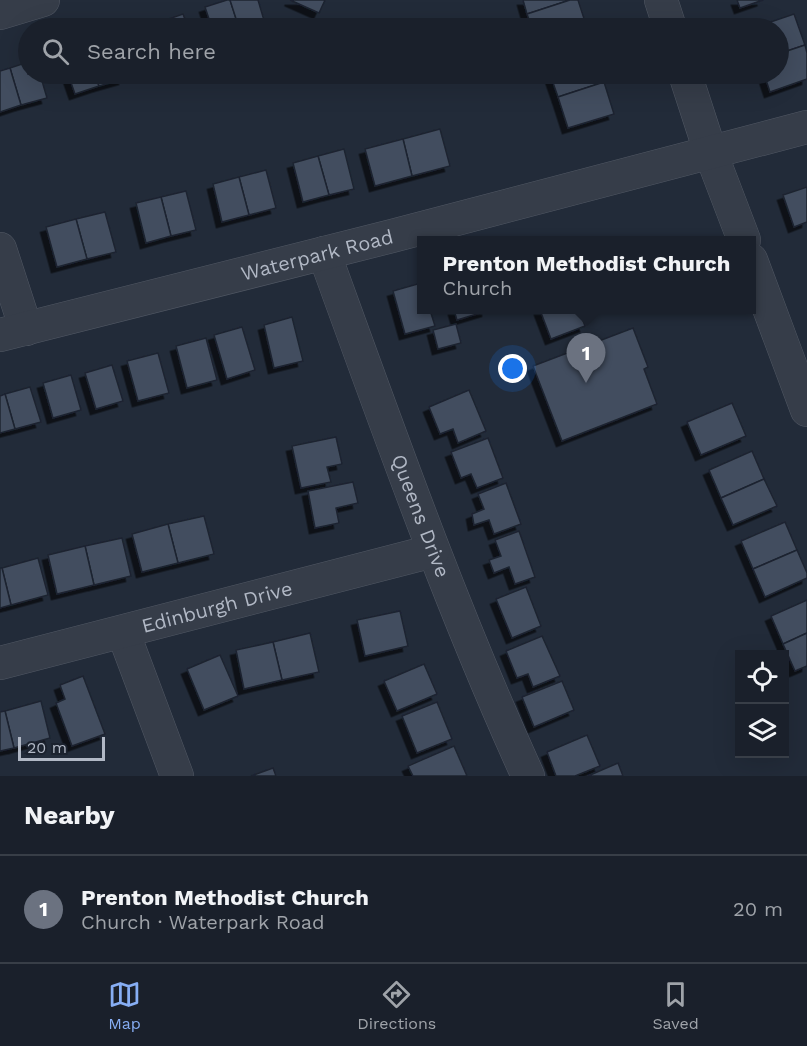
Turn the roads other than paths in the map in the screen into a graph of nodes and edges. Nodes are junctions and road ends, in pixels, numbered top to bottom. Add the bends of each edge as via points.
1 (43, 0) edge
2 (661, 0) edge
3 (0, 13) edge
4 (667, 18) edge
5 (688, 84) edge
6 (807, 127) edge
7 (710, 151) junction
8 (742, 236) edge
9 (0, 249) edge
10 (324, 253) junction
11 (756, 273) edge
12 (13, 332) edge
13 (807, 410) edge
14 (433, 551) junction
15 (123, 632) junction
16 (0, 663) edge
17 (177, 776) edge
18 (528, 776) edge

1 - 3 street
2 - 4 street
5 - 7 street
6 - 7 street, Waterpark Road
7 - 8 street
7 - 10 street, Waterpark Road
9 - 12 street
10 - 12 street, Waterpark Road
10 - 14 street, Queens Drive
11 - 13 street
14 - 15 street, Edinburgh Drive
14 - 18 street, Queens Drive
15 - 16 street, Edinburgh Drive
15 - 17 street

